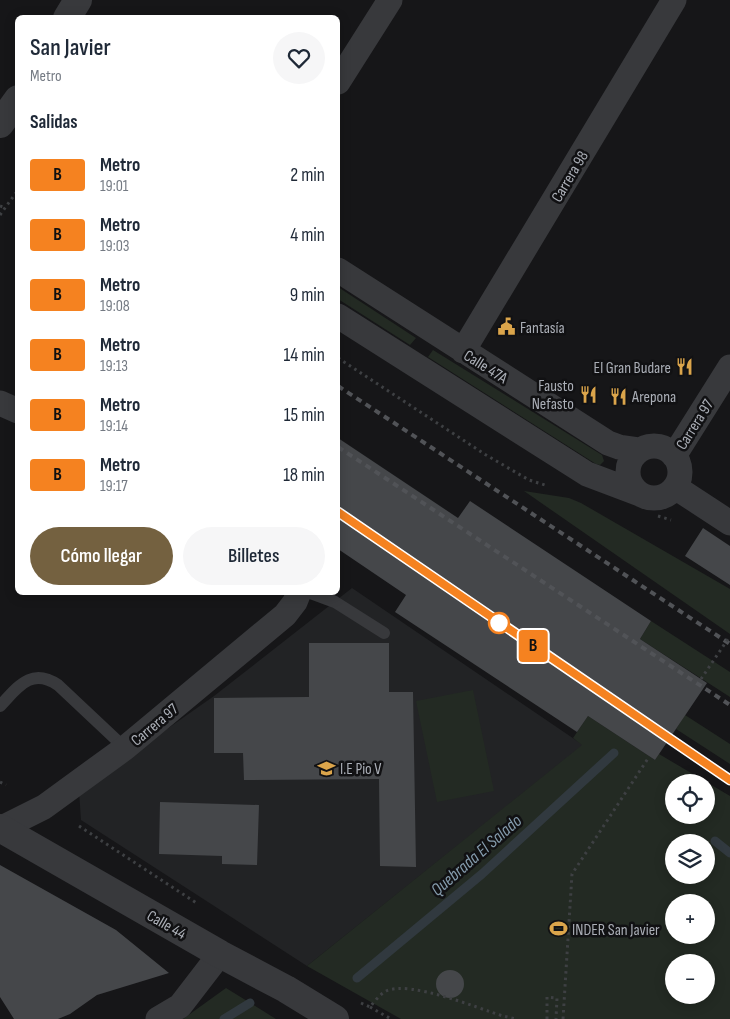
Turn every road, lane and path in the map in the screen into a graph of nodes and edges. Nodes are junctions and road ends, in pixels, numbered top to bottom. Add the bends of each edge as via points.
1 (78, 0) edge
2 (390, 0) edge
3 (674, 0) edge
4 (69, 15) edge
5 (340, 79) edge
6 (15, 105) edge
7 (5, 125) edge
8 (15, 194) edge
9 (0, 206) edge
10 (5, 208) junction
11 (0, 215) edge
12 (340, 271) edge
13 (340, 317) edge
14 (463, 351) junction
15 (730, 367) edge
16 (0, 403) edge
17 (15, 410) edge
18 (640, 450) junction
19 (674, 456) junction
20 (675, 487) junction
21 (640, 494) junction
22 (730, 523) edge
23 (301, 596) edge
24 (384, 633) dead end
25 (730, 636) edge
26 (701, 679) dead end
27 (0, 706) edge
28 (125, 748) junction
29 (649, 756) dead end
30 (0, 782) edge
31 (6, 785) dead end
32 (79, 826) dead end
33 (0, 829) edge
34 (200, 906) dead end
35 (220, 954) junction
36 (354, 999) dead end
37 (370, 1007) junction
38 (306, 1012) edge
39 (158, 1019) edge
40 (335, 1019) edge
41 (391, 1019) edge
42 (516, 1019) edge
43 (547, 1019) edge
44 (556, 1019) edge
45 (563, 1019) edge

1 - 4 street
2 - 5 street
3 - 14 street, Carrera 98
6 - 7 street
8 - 10 path
9 - 10 path
10 - 11 path
12 - 14 street, Calle 47A
13 - 21 street via 587,474
14 - 18 street, Calle 47A via 608,443
15 - 19 street, Carrera 97
16 - 17 street
18 - 19 street via 658,446
18 - 21 street via 628,466 632,487
19 - 20 street via 679,466
20 - 21 street via 658,497
20 - 22 street
23 - 24 lane via 335,602
23 - 28 street, Carrera 97 via 285,615
25 - 26 path, bridge
27 - 28 lane via 28,679 49,679
28 - 33 street, Carrera 97 via 52,802
29 - 45 path via 572,874
30 - 31 path
32 - 34 path
33 - 35 street, Calle 44
35 - 38 street, Calle 44 via 286,989
35 - 39 street via 180,1006
36 - 37 path
37 - 41 path
37 - 42 path via 385,991 401,988
38 - 40 street, Calle 44
43 - 44 path via 547,997 557,998

